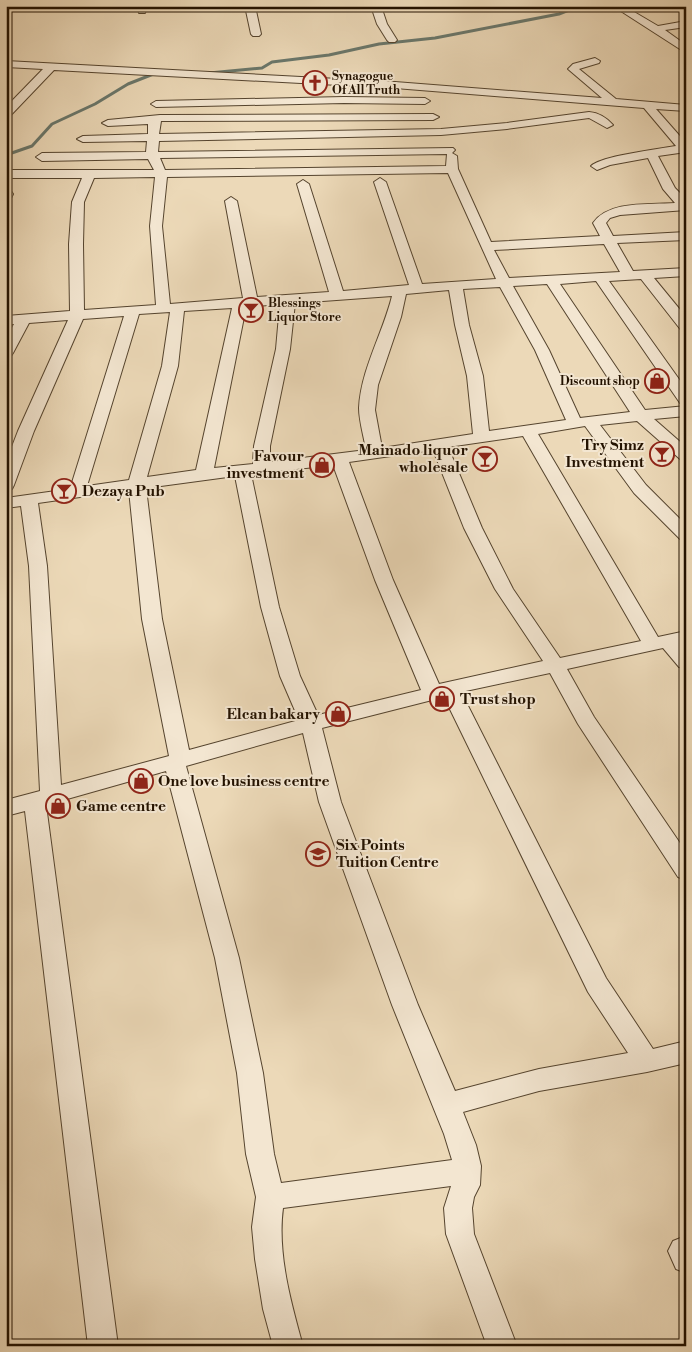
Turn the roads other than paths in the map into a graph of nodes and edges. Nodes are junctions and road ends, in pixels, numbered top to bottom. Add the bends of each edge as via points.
1 (250, 6) edge
2 (376, 6) edge
3 (617, 6) edge
4 (686, 24) edge
5 (657, 29) junction
6 (256, 34) dead end
7 (392, 40) dead end
8 (686, 50) edge
9 (595, 62) dead end
10 (6, 64) edge
11 (52, 66) junction
12 (267, 79) junction
13 (418, 86) junction
14 (424, 101) junction
15 (612, 101) junction
16 (273, 102) junction
17 (156, 104) dead end
18 (646, 104) junction
19 (686, 108) edge
20 (6, 114) edge
21 (433, 117) junction
22 (277, 118) junction
23 (154, 120) junction
24 (108, 123) dead end
25 (607, 125) dead end
26 (441, 132) junction
27 (281, 134) junction
28 (152, 137) junction
29 (83, 139) dead end
30 (685, 148) edge
31 (449, 150) junction
32 (284, 153) junction
33 (652, 154) junction
34 (152, 155) junction
35 (42, 157) dead end
36 (597, 166) dead end
37 (452, 168) junction
38 (289, 171) junction
39 (161, 173) junction
40 (6, 174) edge
41 (90, 174) junction
42 (380, 182) dead end
43 (303, 184) dead end
44 (231, 201) dead end
45 (686, 206) edge
46 (686, 236) edge
47 (609, 240) junction
48 (487, 246) junction
49 (686, 272) edge
50 (644, 274) junction
51 (629, 276) junction
52 (600, 278) junction
53 (551, 280) junction
54 (505, 282) junction
55 (455, 286) junction
56 (417, 288) junction
57 (400, 291) junction
58 (337, 294) junction
59 (288, 298) junction
60 (245, 301) junction
61 (171, 307) junction
62 (133, 310) junction
63 (77, 316) junction
64 (24, 319) junction
65 (6, 320) edge
66 (686, 327) edge
67 (6, 353) edge
68 (686, 400) edge
69 (686, 411) edge
70 (640, 416) junction
71 (582, 422) junction
72 (528, 430) junction
73 (482, 438) junction
74 (439, 445) junction
75 (375, 454) junction
76 (686, 456) edge
77 (339, 459) junction
78 (251, 469) junction
79 (204, 474) junction
80 (137, 483) junction
81 (6, 485) edge
82 (77, 492) junction
83 (29, 499) junction
84 (6, 503) edge
85 (686, 535) edge
86 (669, 641) edge
87 (686, 664) edge
88 (556, 666) junction
89 (441, 691) junction
90 (310, 724) junction
91 (177, 761) junction
92 (43, 798) junction
93 (6, 808) edge
94 (686, 871) edge
95 (686, 1052) edge
96 (647, 1061) junction
97 (447, 1105) junction
98 (467, 1171) junction
99 (270, 1197) junction
100 (103, 1346) edge
101 (288, 1346) edge
102 (502, 1346) edge

1 - 6 street
2 - 7 street
3 - 5 street
4 - 5 street
5 - 8 street
9 - 15 street via 573,69
10 - 11 street
11 - 12 street
11 - 20 street
12 - 13 street
12 - 16 street
13 - 14 street
13 - 15 street
14 - 16 street
14 - 21 street
15 - 18 street
16 - 17 street
16 - 22 street
18 - 19 street
18 - 30 street
21 - 22 street
21 - 26 street
22 - 23 street
22 - 27 street
23 - 24 street
23 - 28 street
25 - 26 street via 595,116 585,115
26 - 27 street
26 - 31 street
27 - 28 street
27 - 32 street
28 - 29 street
28 - 34 street
30 - 33 street
31 - 32 street
31 - 37 street
32 - 34 street
32 - 38 street
33 - 36 street
33 - 45 street via 664,180
34 - 35 street
34 - 39 street
37 - 38 street
37 - 48 street
38 - 39 street
39 - 41 street
39 - 61 street via 156,226
40 - 41 street
41 - 63 street via 78,202
42 - 56 street
43 - 58 street
44 - 60 street
45 - 47 street via 619,211 606,215 599,223
46 - 47 street
47 - 48 street
47 - 51 street
48 - 54 street
49 - 50 street
50 - 51 street
50 - 66 street
51 - 52 street
52 - 53 street
52 - 68 street
53 - 54 street
53 - 70 street
54 - 55 street
54 - 71 street
55 - 56 street
55 - 73 street via 475,376
56 - 57 street
57 - 58 street
57 - 75 street via 392,325 370,385 367,410
58 - 59 street
59 - 60 street
59 - 78 street via 283,348 262,446
60 - 61 street
60 - 79 street
61 - 62 street
61 - 80 street via 170,366
62 - 63 street
62 - 82 street
63 - 64 street
63 - 81 street
64 - 65 street
64 - 67 street
69 - 70 street
70 - 71 street
70 - 76 street
71 - 72 street
71 - 85 street via 640,489
72 - 73 street
72 - 86 street
73 - 74 street
74 - 75 street
74 - 88 street via 488,560
75 - 77 street
77 - 78 street
77 - 89 street via 384,580
78 - 79 street
78 - 90 street via 270,607 290,676
79 - 80 street
80 - 82 street
80 - 91 street via 152,619
82 - 83 street
83 - 84 street
83 - 92 street via 38,566
86 - 87 street
86 - 88 street
88 - 89 street
88 - 94 street via 585,719
89 - 90 street
89 - 96 street via 597,985
90 - 91 street
90 - 97 street via 341,837
91 - 92 street
91 - 99 street via 227,958
92 - 93 street
92 - 100 street
95 - 96 street
96 - 97 street via 539,1080
97 - 98 street
98 - 99 street
98 - 102 street via 457,1219
99 - 101 street via 266,1227 278,1309

